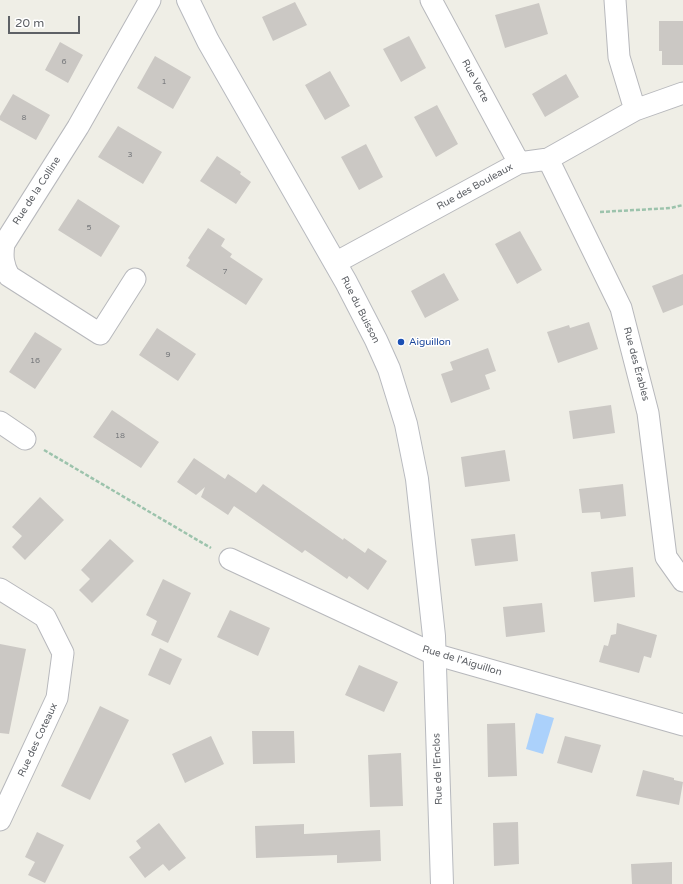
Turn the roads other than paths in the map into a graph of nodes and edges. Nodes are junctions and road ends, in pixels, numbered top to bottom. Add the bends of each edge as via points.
1 (150, 0) edge
2 (188, 0) edge
3 (431, 0) edge
4 (616, 0) edge
5 (683, 93) edge
6 (635, 110) junction
7 (548, 158) junction
8 (519, 163) junction
9 (336, 263) junction
10 (135, 280) dead end
11 (0, 422) edge
12 (25, 439) road end
13 (230, 559) road end
14 (683, 581) edge
15 (0, 589) edge
16 (434, 654) junction
17 (683, 725) edge
18 (0, 820) edge
19 (442, 884) edge

1 - 10 street, Rue de la Colline via 78,127 4,244 2,255 9,276 100,334
2 - 9 street, Rue du Buisson via 208,41
3 - 8 street, Rue Verte
4 - 6 street via 619,57
5 - 6 street, Rue des Bouleaux
6 - 7 street, Rue des Bouleaux
7 - 8 street, Rue des Bouleaux
7 - 14 street, Rue des Érables via 621,308 648,412 666,557
8 - 9 street, Rue des Bouleaux
9 - 16 street, Rue du Buisson via 389,369 406,424 417,479
11 - 12 street
13 - 16 street, Rue de l'Aiguillon
15 - 18 street, Rue des Coteaux via 45,618 63,653 57,698
16 - 17 street, Rue de l'Aiguillon
16 - 19 street, Rue de l'Enclos

